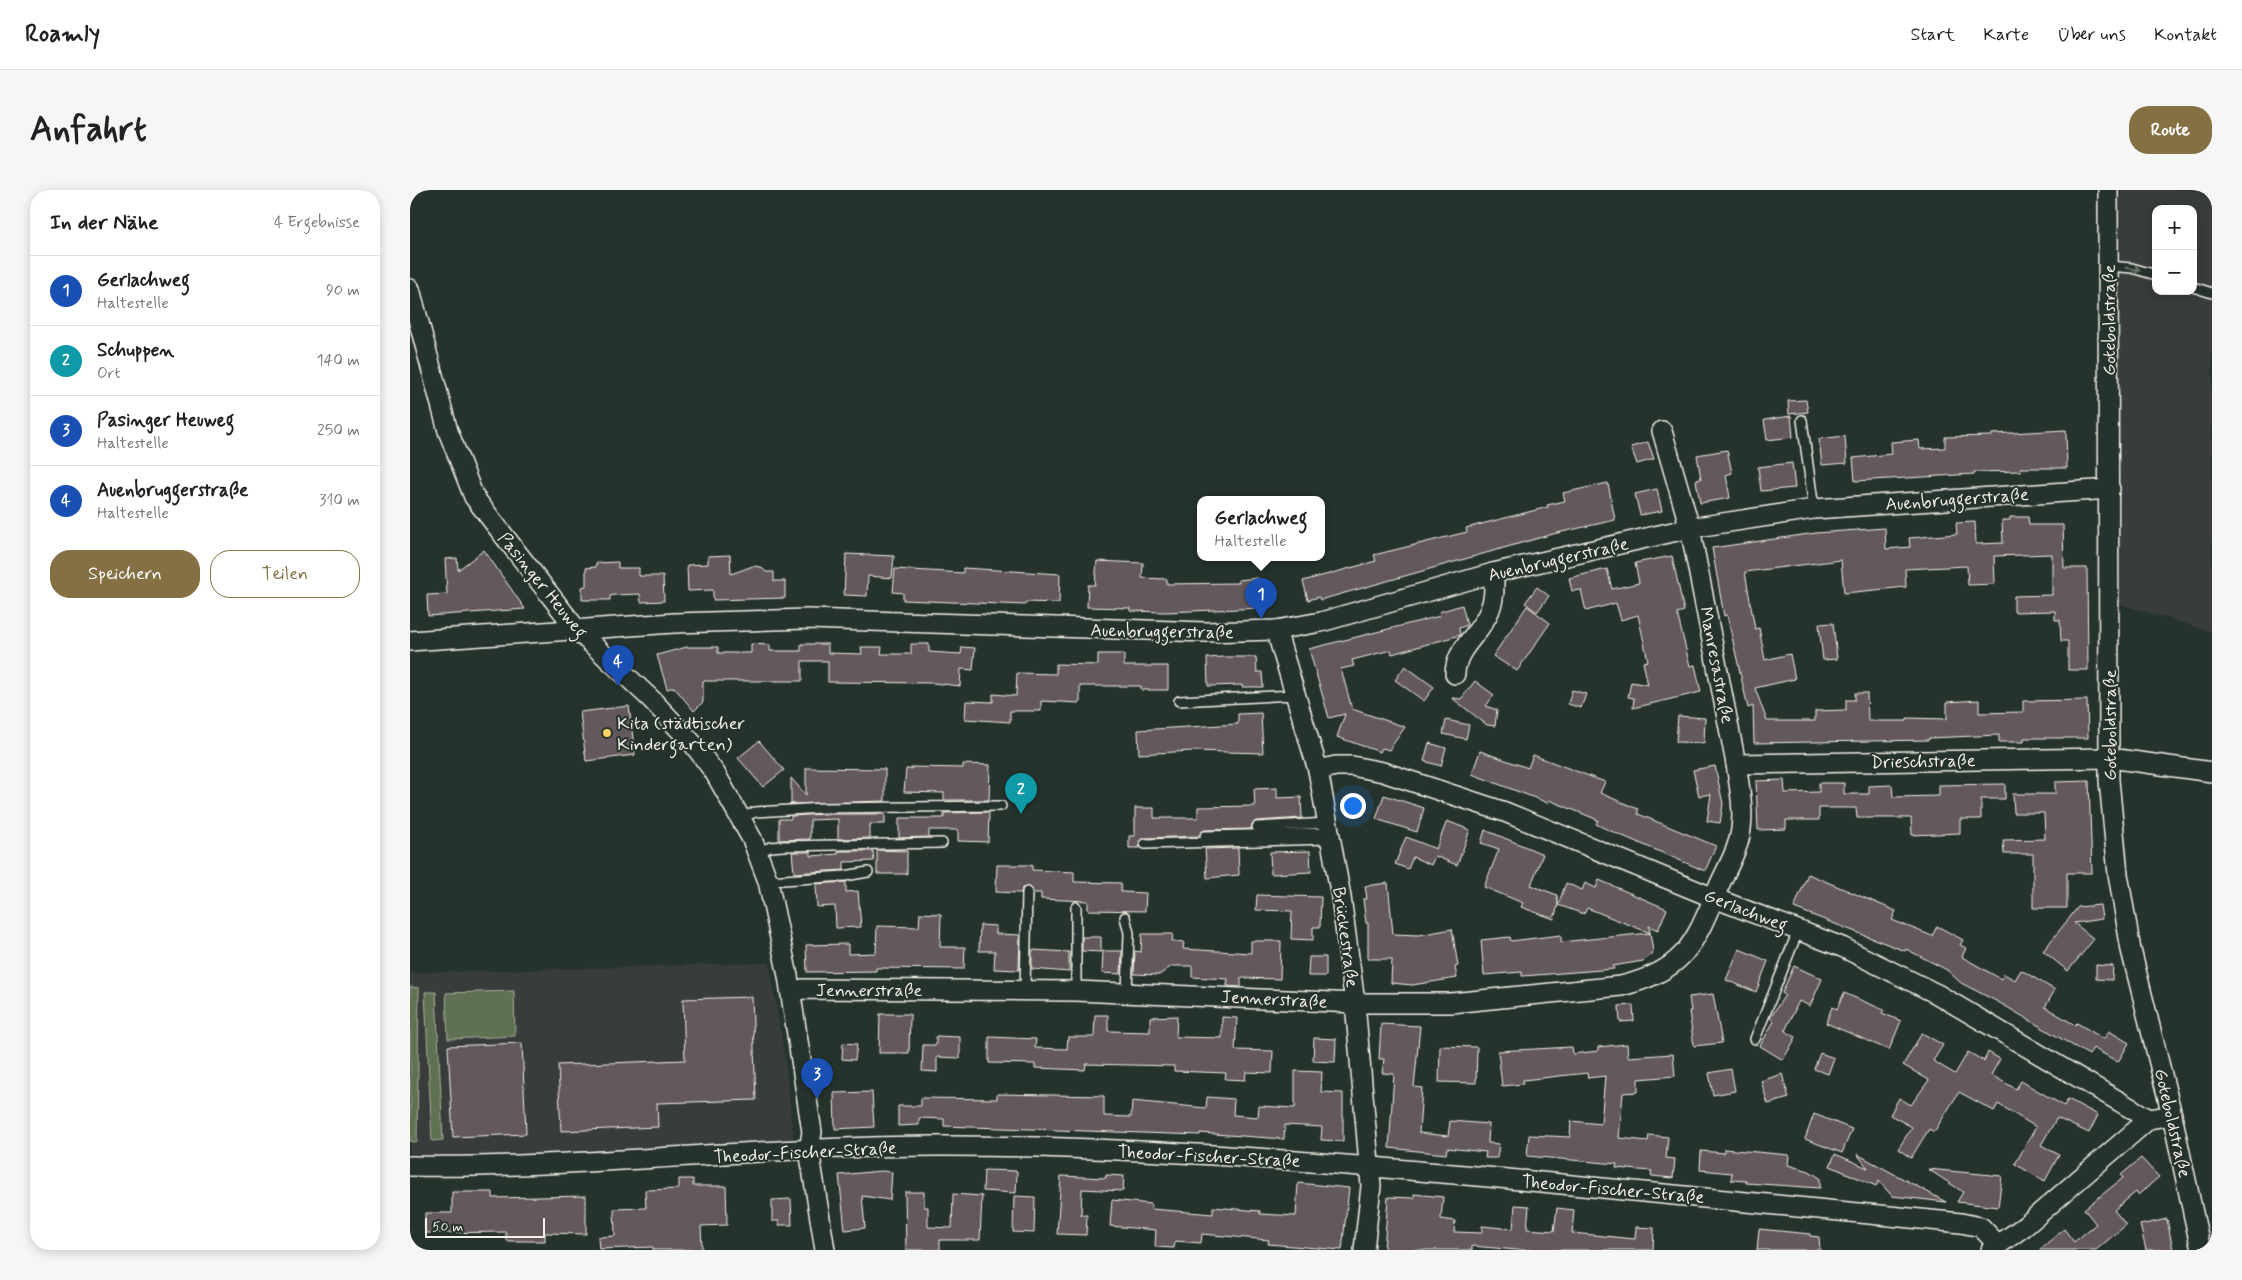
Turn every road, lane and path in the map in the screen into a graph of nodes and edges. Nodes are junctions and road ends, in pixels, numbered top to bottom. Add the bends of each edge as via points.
1 (2108, 190) edge
2 (2109, 266) junction
3 (2152, 274) edge
4 (2197, 288) edge
5 (410, 289) edge
6 (2212, 293) edge
7 (1802, 420) dead end
8 (1662, 431) dead end
9 (2110, 489) junction
10 (1814, 509) junction
11 (1690, 528) junction
12 (1493, 573) junction
13 (577, 630) junction
14 (1276, 630) junction
15 (410, 641) edge
16 (1455, 674) dead end
17 (1295, 696) junction
18 (1179, 701) dead end
19 (2110, 758) junction
20 (1736, 764) junction
21 (1318, 770) junction
22 (2212, 772) edge
23 (1001, 806) dead end
24 (741, 818) junction
25 (1257, 826) dead end
26 (1329, 831) junction
27 (1205, 836) dead end
28 (942, 843) dead end
29 (1145, 844) dead end
30 (757, 852) junction
31 (868, 872) dead end
32 (768, 882) junction
33 (1027, 892) dead end
34 (1714, 898) junction
35 (1076, 907) dead end
36 (1125, 917) dead end
37 (1798, 931) junction
38 (1025, 990) junction
39 (1076, 991) junction
40 (791, 992) junction
41 (1127, 993) junction
42 (1356, 1003) junction
43 (1755, 1039) dead end
44 (2172, 1115) junction
45 (2149, 1119) junction
46 (809, 1150) junction
47 (410, 1166) edge
48 (1369, 1166) junction
49 (1994, 1248) edge
50 (825, 1250) edge
51 (1364, 1250) edge
52 (2201, 1250) edge

1 - 2 street, Goteboldstraße
2 -> 3 lane
2 - 9 street, Goteboldstraße
4 - 6 lane
5 - 13 street, Pasinger Heuweg via 448,431 474,497
7 - 10 lane
8 - 11 street, Manresastraße
9 - 10 street, Auenbruggerstraße
9 - 19 street, Goteboldstraße
10 - 11 street, Auenbruggerstraße
11 - 12 street, Auenbruggerstraße
11 - 20 street, Manresastraße
12 - 14 street, Auenbruggerstraße via 1321,622
12 - 16 street via 1496,591 1491,612 1455,664
13 - 14 street, Auenbruggerstraße via 704,621 808,619 1156,631
13 - 15 street, Auenbruggerstraße
13 - 24 street, Pasinger Heuweg via 651,699 694,745
14 - 17 street, Brückestraße
17 - 18 lane
17 - 21 street, Brückestraße
19 - 20 street, Drieschstraße
19 - 22 street, Drieschstraße
19 - 44 street, Goteboldstraße via 2109,780 2118,874 2131,950
20 - 34 street, Manresastraße via 1741,830
21 - 26 street, Brückestraße
21 - 34 street, Gerlachweg via 1336,766 1383,772 1505,812
23 - 24 lane via 823,808 755,812
24 - 30 street, Pasinger Heuweg
25 - 26 lane
26 - 27 lane
26 - 29 lane
26 - 42 street, Brückestraße
28 - 30 lane via 783,846
30 - 32 street, Pasinger Heuweg
31 - 32 lane
32 - 40 street, Pasinger Heuweg
33 - 38 lane
34 - 37 street, Gerlachweg
34 - 42 street, Jennerstraße via 1698,936 1683,956 1664,971 1642,981 1485,1001
35 - 39 lane
36 - 41 lane via 1129,933
37 - 43 lane
37 - 45 street, Gerlachweg via 1851,952 1937,994
38 - 39 street, Jennerstraße
38 - 40 street, Jennerstraße via 803,989
39 - 41 street, Jennerstraße
40 - 46 street, Pasinger Heuweg via 812,1132
41 - 42 street, Jennerstraße
42 - 48 street, Brückestraße
44 - 45 street
44 - 52 street, Goteboldstraße
45 - 49 street via 2025,1226
46 - 47 street, Theodor-Fischer-Straße via 480,1167
46 - 48 street, Theodor-Fischer-Straße via 946,1146 1085,1149 1212,1154
46 - 50 street, Pasinger Heuweg
48 - 49 street, Theodor-Fischer-Straße via 1961,1223 1981,1227
48 - 51 street, Brückestraße via 1371,1186

